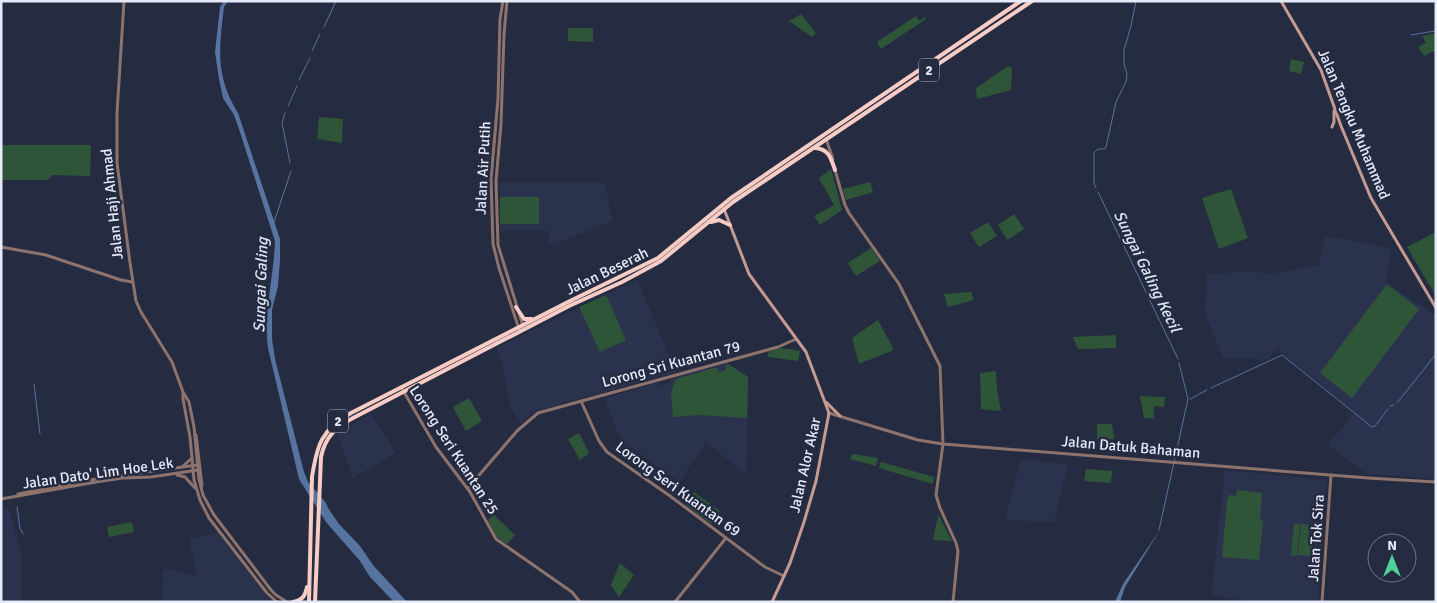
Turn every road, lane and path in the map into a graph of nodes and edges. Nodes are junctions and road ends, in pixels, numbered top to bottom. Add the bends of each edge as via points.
1 (124, 1) edge
2 (503, 1) edge
3 (507, 1) edge
4 (1021, 1) edge
5 (1032, 1) edge
6 (1281, 1) edge
7 (1334, 107) junction
8 (1332, 127) dead end
9 (824, 133) junction
10 (826, 139) junction
11 (813, 148) junction
12 (836, 170) junction
13 (722, 204) junction
14 (724, 209) junction
15 (707, 224) junction
16 (730, 225) junction
17 (1, 247) edge
18 (132, 282) junction
19 (516, 307) junction
20 (1436, 308) edge
21 (538, 317) junction
22 (521, 328) junction
23 (796, 339) junction
24 (401, 387) junction
25 (183, 392) junction
26 (403, 392) junction
27 (824, 400) junction
28 (581, 401) junction
29 (829, 413) junction
30 (840, 416) junction
31 (194, 427) junction
32 (943, 444) junction
33 (192, 458) junction
34 (197, 465) junction
35 (192, 466) junction
36 (182, 467) junction
37 (195, 470) junction
38 (172, 474) junction
39 (1331, 475) junction
40 (1436, 482) edge
41 (468, 488) junction
42 (196, 489) junction
43 (203, 495) junction
44 (1, 498) edge
45 (726, 538) junction
46 (784, 576) junction
47 (309, 580) junction
48 (676, 601) edge
49 (277, 602) edge
50 (287, 602) edge
51 (293, 602) edge
52 (309, 602) edge
53 (315, 602) edge
54 (580, 602) edge
55 (772, 602) edge
56 (953, 602) edge
57 (1322, 602) edge

1 - 18 street, Jalan Haji Ahmad via 117,163
2 - 22 street, Jalan Air Putih via 491,196 493,246
3 - 19 street, Jalan Air Putih via 495,197 498,245
4 - 9 highway, Jalan Beserah / 2
5 - 10 highway, Jalan Beserah / 2
6 - 7 main road, Jalan Tengku Muhammad via 1317,62
7 - 8 main road
7 - 20 main road, Jalan Tengku Muhammad via 1371,198
9 - 10 street
9 - 13 highway, Jalan Beserah / 2
10 - 11 highway, Jalan Beserah / 2
10 - 12 street
11 - 12 highway via 828,152
11 - 14 highway, Jalan Beserah / 2
12 - 32 street via 849,213 899,284 940,366
13 - 14 main road, Jalan Alor Akar
13 - 21 highway, Jalan Beserah / 2 via 658,258
14 - 15 highway, Jalan Beserah / 2
14 - 16 main road, Jalan Alor Akar
15 - 16 highway via 719,220
15 - 22 highway, Jalan Beserah / 2 via 650,268
16 - 23 main road, Jalan Alor Akar via 750,276
17 - 18 street via 46,255
18 - 25 street, Jalan Haji Ahmad via 139,308 169,357
19 - 21 highway via 524,319
19 - 22 street, Jalan Air Putih
21 - 22 highway, Jalan Beserah / 2
22 - 24 highway, Jalan Beserah / 2
22 - 26 highway, Jalan Beserah / 2
23 - 27 main road, Jalan Alor Akar via 812,363
23 - 28 street, Lorong Sri Kuantan 79 via 778,347
24 - 26 street, Lorong Seri Kuantan 25
24 - 47 highway, Jalan Beserah / 2 via 342,418 327,430 318,446 312,483
25 - 31 street, Jalan Haji Ahmad via 189,402
25 - 33 street, Jalan Haji Ahmad
26 - 41 street, Lorong Seri Kuantan 25 via 436,447
26 - 53 highway, Jalan Beserah / 2 via 345,422 331,434 323,447
27 - 29 main road, Jalan Alor Akar
27 - 30 main road
28 - 41 street, Lorong Sri Kuantan 79 via 538,413 524,424
28 - 45 street, Lorong Seri Kuantan 69 via 607,452
29 - 30 street, Jalan Datuk Bahaman
29 - 46 main road, Jalan Alor Akar via 816,481
30 - 32 street, Jalan Datuk Bahaman via 918,440
31 - 34 street, Jalan Haji Ahmad
31 - 43 street, Jalan Haji Ahmad
32 - 39 street, Jalan Datuk Bahaman
32 - 56 street via 936,495 958,551
33 - 35 street, Jalan Haji Ahmad
33 - 36 street
34 - 35 street, Jalan Dato' Lim Hoe Lek
34 - 37 street, Jalan Haji Ahmad
35 - 36 street, Jalan Dato' Lim Hoe Lek
35 - 37 street, Jalan Haji Ahmad
36 - 44 street, Jalan Dato' Lim Hoe Lek via 62,484
37 - 38 street, Jalan Dato' Lim Hoe Lek
37 - 42 street, Jalan Haji Ahmad
37 - 43 street, Jalan Haji Ahmad
38 - 42 street via 185,477
38 - 44 street, Jalan Dato' Lim Hoe Lek via 96,482
39 - 40 street, Jalan Datuk Bahaman
39 - 57 street, Jalan Tok Sira
41 - 54 street, Lorong Seri Kuantan 25 via 498,541 572,592
42 - 49 street, Jalan Haji Ahmad via 209,518
43 - 50 street, Jalan Haji Ahmad via 214,515 271,590
45 - 46 street, Lorong Seri Kuantan 69
45 - 48 street
46 - 55 main road, Jalan Alor Akar
47 - 51 highway via 302,600
47 - 52 highway, Jalan Beserah / 2

